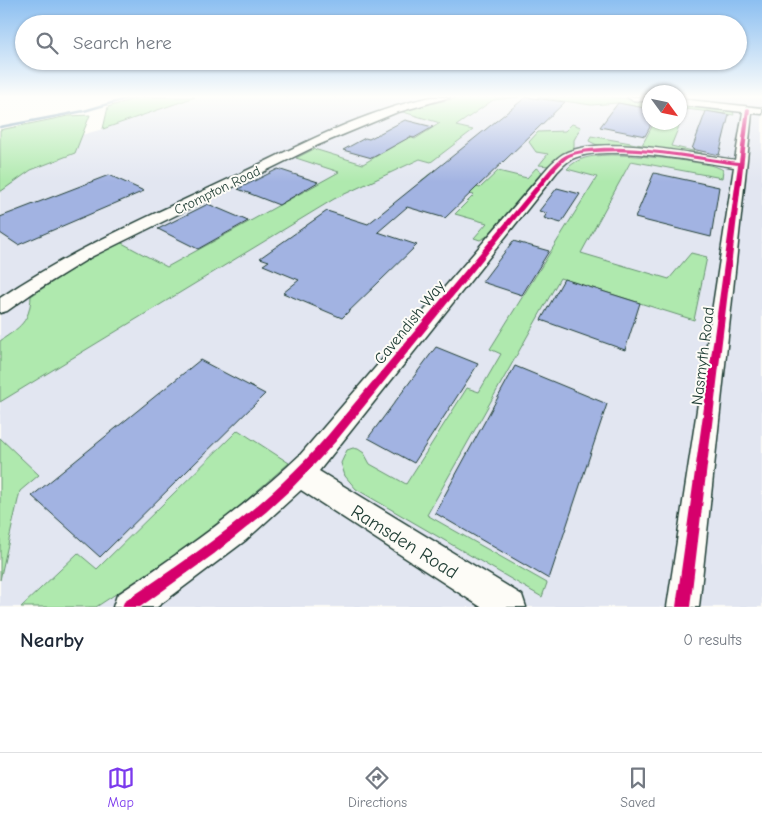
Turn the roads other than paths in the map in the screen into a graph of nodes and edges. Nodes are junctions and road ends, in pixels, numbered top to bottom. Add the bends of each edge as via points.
1 (355, 125) edge
2 (746, 125) edge
3 (741, 164) junction
4 (0, 307) edge
5 (300, 474) junction
6 (129, 607) edge
7 (510, 607) edge
8 (683, 607) edge

1 - 4 street, Crompton Road via 96,247
2 - 3 street, Nasmyth Road
3 - 5 street, Cavendish Way via 616,149 582,151 564,158
3 - 8 street, Nasmyth Road
5 - 6 street, Cavendish Way via 200,558
5 - 7 street, Ramsden Road

